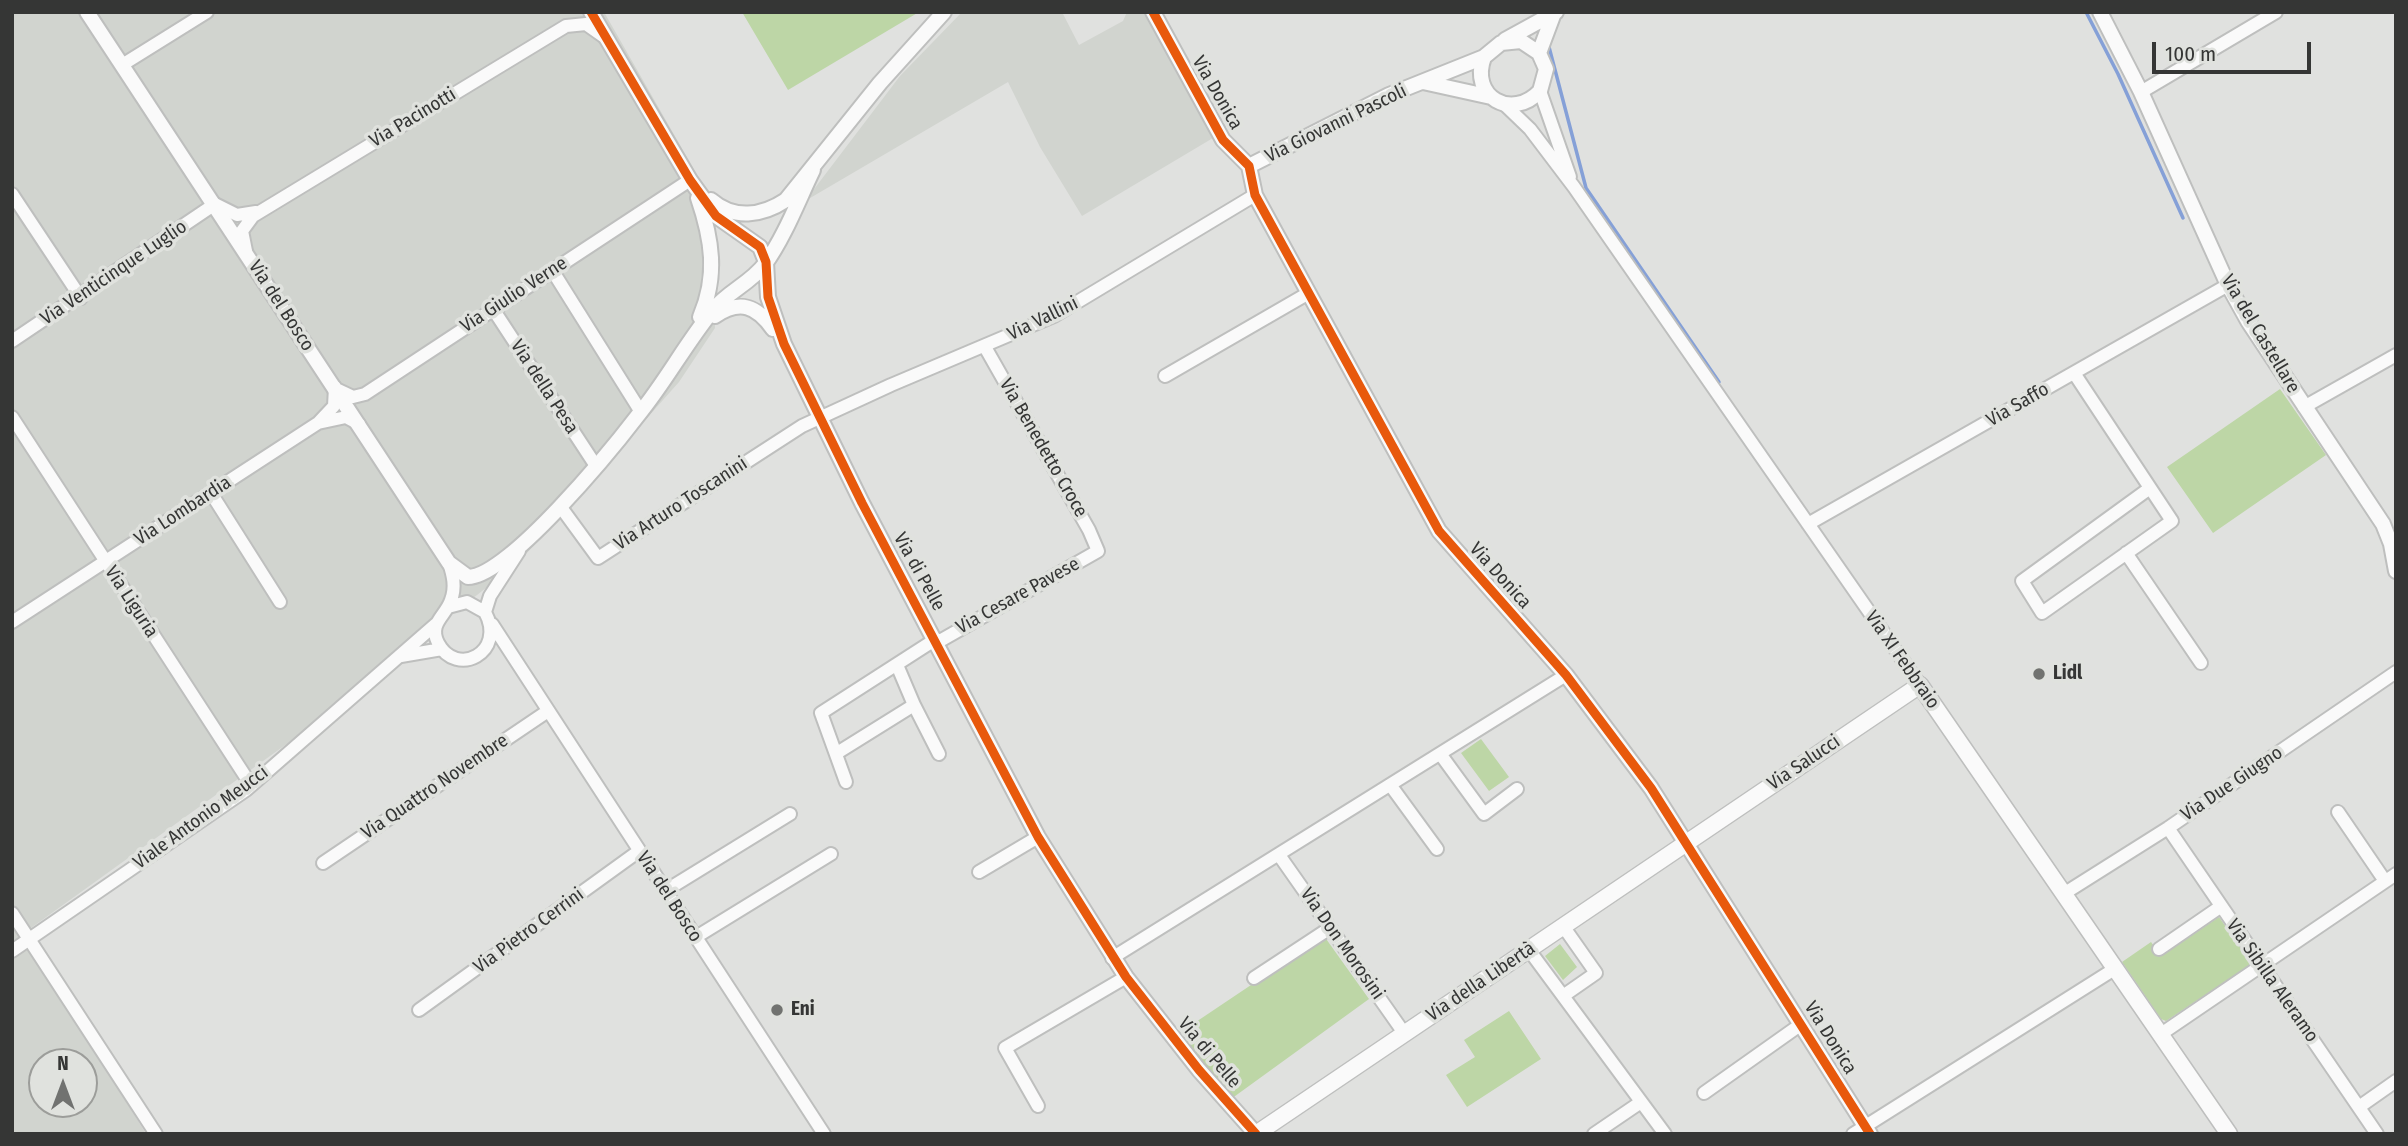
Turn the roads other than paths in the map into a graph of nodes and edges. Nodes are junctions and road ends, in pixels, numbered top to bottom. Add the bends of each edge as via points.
1 (87, 12) edge
2 (206, 12) edge
3 (576, 12) edge
4 (591, 12) edge
5 (944, 12) edge
6 (1153, 12) edge
7 (2101, 12) edge
8 (2276, 12) edge
9 (1555, 13) edge
10 (561, 28) junction
11 (1501, 43) junction
12 (613, 50) junction
13 (1539, 52) junction
14 (1484, 57) junction
15 (122, 65) junction
16 (1423, 82) junction
17 (1541, 91) junction
18 (2141, 92) junction
19 (1491, 97) junction
20 (1504, 104) junction
21 (1249, 166) junction
22 (813, 170) junction
23 (692, 182) junction
24 (1574, 187) junction
25 (12, 194) edge
26 (1255, 195) junction
27 (215, 204) junction
28 (266, 207) junction
29 (246, 253) junction
30 (766, 262) junction
31 (552, 270) junction
32 (2228, 285) junction
33 (1307, 294) junction
34 (80, 298) junction
35 (493, 309) junction
36 (12, 341) edge
37 (690, 342) junction
38 (784, 344) junction
39 (985, 347) junction
40 (2396, 355) edge
41 (2074, 373) junction
42 (1165, 376) dead end
43 (335, 388) junction
44 (2304, 407) junction
45 (641, 412) junction
46 (12, 417) edge
47 (819, 417) junction
48 (318, 423) junction
49 (359, 425) junction
50 (596, 466) junction
51 (2150, 488) junction
52 (211, 493) junction
53 (560, 506) junction
54 (1808, 524) junction
55 (530, 537) junction
56 (1098, 551) joint
57 (2126, 553) junction
58 (105, 562) junction
59 (449, 563) junction
60 (2396, 571) edge
61 (280, 602) dead end
62 (448, 607) junction
63 (485, 612) junction
64 (12, 622) edge
65 (436, 624) junction
66 (492, 624) junction
67 (937, 640) junction
68 (442, 649) junction
69 (485, 651) junction
70 (397, 656) junction
71 (514, 660) junction
72 (2201, 663) dead end
73 (897, 665) junction
74 (2396, 672) edge
75 (1566, 675) junction
76 (1920, 685) junction
77 (914, 705) junction
78 (548, 711) junction
79 (836, 753) junction
80 (940, 754) dead end
81 (1441, 755) junction
82 (846, 782) dead end
83 (251, 785) junction
84 (1391, 786) junction
85 (1517, 789) dead end
86 (2338, 812) dead end
87 (790, 814) dead end
88 (2168, 828) junction
89 (1038, 837) junction
90 (1688, 841) junction
91 (1437, 849) dead end
92 (639, 851) junction
93 (831, 854) dead end
94 (1279, 855) junction
95 (323, 863) dead end
96 (979, 872) dead end
97 (2390, 878) edge
98 (666, 891) junction
99 (2065, 893) junction
100 (2220, 907) junction
101 (12, 914) edge
102 (1563, 926) junction
103 (1330, 928) junction
104 (696, 937) junction
105 (28, 940) junction
106 (2159, 949) dead end
107 (1529, 950) junction
108 (12, 951) edge
109 (1112, 958) junction
110 (2262, 965) junction
111 (2116, 968) junction
112 (1126, 977) junction
113 (1254, 978) dead end
114 (1563, 996) junction
115 (419, 1010) dead end
116 (1800, 1025) junction
117 (1404, 1033) junction
118 (2161, 1034) junction
119 (2396, 1081) edge
120 (1704, 1093) dead end
121 (1641, 1102) junction
122 (1038, 1106) dead end
123 (2359, 1107) junction
124 (1270, 1128) edge
125 (1863, 1131) edge
126 (156, 1134) edge
127 (824, 1134) edge
128 (1256, 1134) edge
129 (1594, 1134) edge
130 (1665, 1134) edge
131 (2229, 1134) edge
132 (2377, 1134) edge

1 - 15 street, Via del Bosco
2 - 15 street
3 - 10 street, Via Pacinotti
4 - 12 street
5 - 22 street via 880,83
6 - 21 street, Via Donica via 1223,140
7 - 18 street, Via del Castellare
8 - 18 street
9 - 11 street, Via Giovanni Pascoli
9 - 13 street, Via Giovanni Pascoli
10 - 12 street via 590,25
10 - 28 street, Via Pacinotti
11 - 13 street via 1521,41
11 - 14 street, Via Giovanni Pascoli
12 - 23 street
13 - 17 street, Via Giovanni Pascoli via 1546,69
14 - 16 street, Via Giovanni Pascoli
14 - 19 street via 1480,76
15 - 27 street, Via del Bosco
16 - 19 street, Via Giovanni Pascoli
16 - 21 street, Via Giovanni Pascoli
17 - 20 street via 1521,105
17 - 24 street, Via XI Febbraio
18 - 32 street, Via del Castellare
19 - 20 street, Via Giovanni Pascoli
20 - 24 street, Via XI Febbraio via 1530,129
21 - 26 street, Via Donica
22 - 23 street via 786,200 753,214 723,210
22 - 30 street
23 - 30 street via 716,216 756,242
23 - 31 street, Via Giulio Verne
23 - 37 street via 706,221 712,281
24 - 54 street, Via XI Febbraio
25 - 34 street
26 - 33 street, Via Donica
26 - 39 street, Via Vallini via 1054,316
27 - 28 street, Via Pacinotti via 237,215
27 - 29 street, Via del Bosco
27 - 34 street, Via Venticinque Luglio
28 - 29 street, Via Pacinotti via 243,227
29 - 43 street, Via del Bosco
30 - 37 street via 715,307
30 - 38 street, Via di Pelle via 768,297
31 - 35 street, Via Giulio Verne
31 - 45 street
32 - 41 street, Via Saffo
32 - 44 street, Via del Castellare
33 - 42 street
33 - 75 street, Via Donica via 1439,531
34 - 36 street, Via Venticinque Luglio
35 - 43 street, Via Giulio Verne via 365,394 353,397
35 - 50 street, Via della Pesa
37 - 38 street via 722,311 740,305 764,316
37 - 45 street
38 - 47 street, Via di Pelle
39 - 47 street, Via Vallini
39 - 56 street, Via Benedetto Croce
40 - 44 street
41 - 51 street
41 - 54 street, Via Saffo
43 - 48 street, Via Lombardia via 334,406
43 - 49 street, Via del Bosco
44 - 60 street, Via del Castellare via 2383,524
45 - 50 street
46 - 58 street, Via Liguria
47 - 53 street, Via Arturo Toscanini via 598,558
47 - 67 street, Via di Pelle
48 - 49 street, Via Lombardia via 346,416
48 - 52 street, Via Lombardia
49 - 59 street, Via del Bosco
50 - 53 street
51 - 57 street via 2172,521
51 - 57 street via 2022,581 2042,612
52 - 58 street, Via Lombardia
52 - 61 street
53 - 55 street
54 - 76 street, Via XI Febbraio
55 - 59 street via 483,575 468,577
55 - 63 street via 506,569
56 - 67 street, Via Cesare Pavese
57 - 72 street
58 - 64 street, Via Lombardia
58 - 83 street, Via Liguria
59 - 62 street, Via del Bosco via 454,590
62 - 63 street via 467,603
62 - 65 street
63 - 66 street, Via del Bosco
65 - 68 street via 436,640
65 - 70 street, Viale Antonio Meucci
66 - 69 street
66 - 71 street, Via del Bosco
67 - 73 street, Via Cesare Pavese
67 - 89 street, Via di Pelle
68 - 69 street via 463,659
68 - 70 street
69 - 71 street
70 - 83 street, Viale Antonio Meucci
71 - 78 street, Via del Bosco
73 - 77 street
73 - 79 street, Via Cesare Pavese via 821,713
74 - 88 street, Via Due Giugno
75 - 81 street
75 - 90 street, Via Donica
76 - 90 main road, Via Salucci
76 - 99 main road, Via XI Febbraio
77 - 79 street
77 - 80 street
78 - 92 street, Via del Bosco
78 - 95 street, Via Quattro Novembre
79 - 82 street
81 - 84 street
81 - 85 street via 1485,814
83 - 105 street, Viale Antonio Meucci
84 - 91 street
84 - 94 street
86 - 97 street
87 - 98 street
88 - 99 street, Via Due Giugno
88 - 100 street, Via Sibilla Aleramo
89 - 96 street
89 - 109 street, Via di Pelle
90 - 102 main road, Via della Libertà
90 - 116 street, Via Donica
92 - 98 street, Via del Bosco
92 - 115 street, Via Pietro Cerrini
93 - 104 street
94 - 103 street, Via Don Morosini
94 - 109 street
97 - 110 street
98 - 104 street, Via del Bosco
99 - 111 main road, Via XI Febbraio
100 - 106 street
100 - 110 street, Via Sibilla Aleramo
101 - 105 street
102 - 107 main road, Via della Libertà
102 - 114 street via 1596,973
103 - 113 street
103 - 117 street, Via Don Morosini
104 - 127 street, Via del Bosco
105 - 108 street, Viale Antonio Meucci
105 - 126 street
107 - 114 street
107 - 117 main road, Via della Libertà
109 - 112 street, Via di Pelle
110 - 118 street
110 - 123 street, Via Sibilla Aleramo
111 - 118 main road, Via XI Febbraio
111 - 125 street
112 - 122 street via 1005,1048
112 - 128 street, Via di Pelle
114 - 121 street
116 - 120 street
116 - 125 street, Via Donica
117 - 124 main road, Via della Libertà
118 - 131 main road, Via XI Febbraio
119 - 123 street
121 - 129 street
121 - 130 street
123 - 132 street, Via Sibilla Aleramo
124 - 128 main road, Via della Libertà

